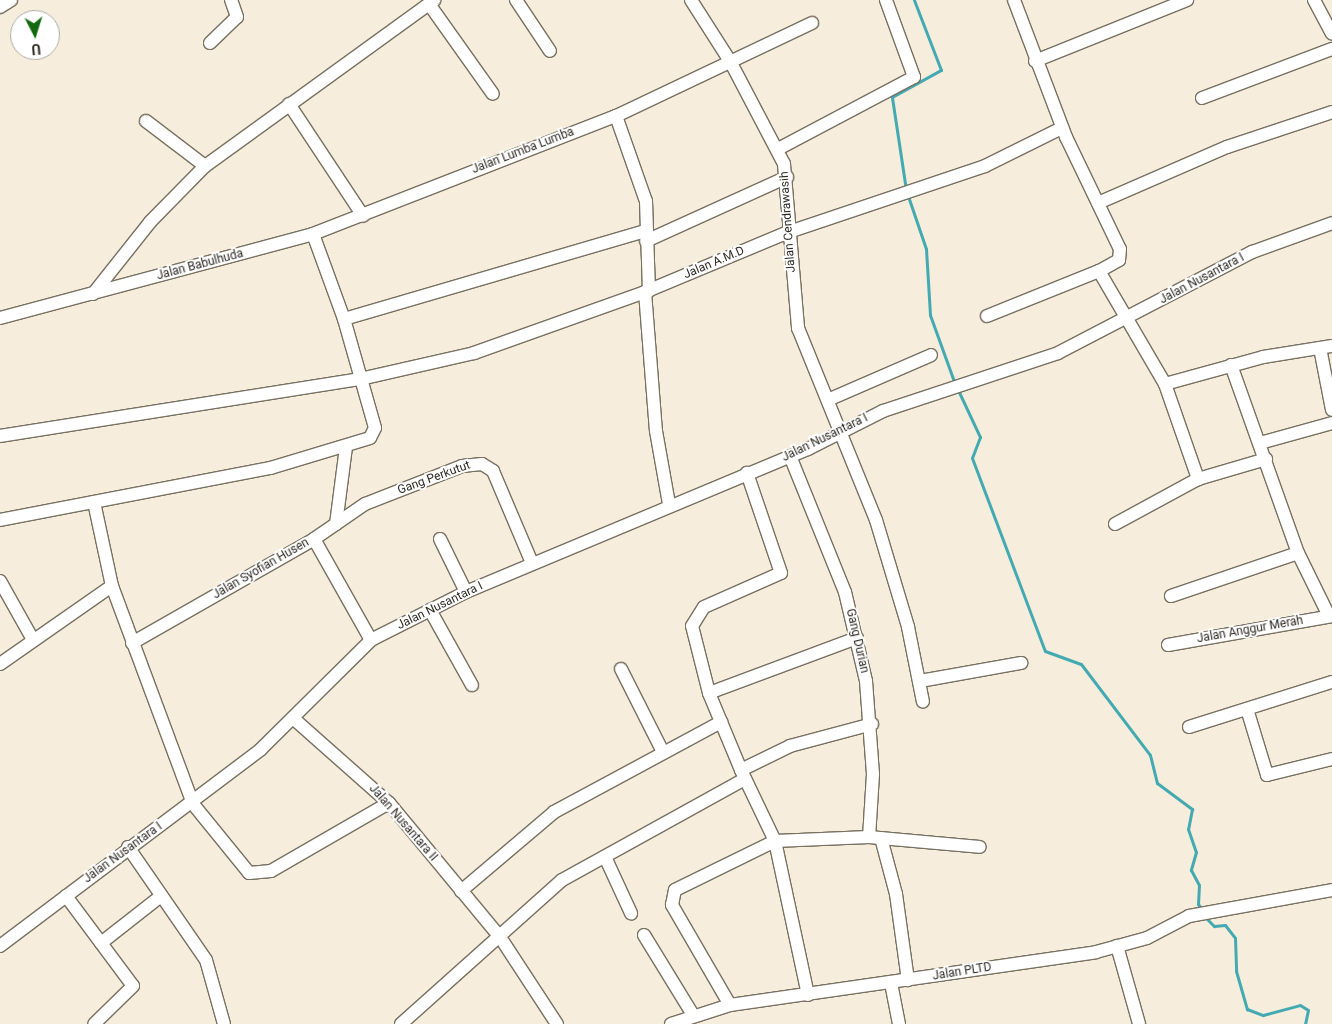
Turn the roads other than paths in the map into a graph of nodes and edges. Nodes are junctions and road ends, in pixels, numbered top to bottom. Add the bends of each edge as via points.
1 (11, 0) edge
2 (231, 0) edge
3 (516, 0) edge
4 (691, 0) edge
5 (886, 0) edge
6 (1014, 0) edge
7 (1187, 0) edge
8 (1314, 0) edge
9 (432, 2) edge
10 (0, 7) edge
11 (812, 23) dead end
12 (1332, 34) edge
13 (210, 43) dead end
14 (1332, 50) edge
15 (550, 51) dead end
16 (1035, 60) junction
17 (730, 61) junction
18 (493, 94) dead end
19 (1202, 98) dead end
20 (289, 104) junction
21 (1332, 112) edge
22 (616, 116) junction
23 (146, 121) dead end
24 (1062, 128) junction
25 (778, 149) junction
26 (205, 166) junction
27 (787, 177) junction
28 (1098, 204) junction
29 (363, 216) junction
30 (1332, 223) edge
31 (790, 232) junction
32 (313, 234) junction
33 (645, 236) junction
34 (1099, 271) junction
35 (647, 291) junction
36 (93, 294) junction
37 (987, 316) dead end
38 (0, 318) edge
39 (344, 319) junction
40 (1125, 319) junction
41 (1326, 347) edge
42 (931, 355) dead end
43 (1231, 365) junction
44 (360, 380) junction
45 (1165, 384) junction
46 (830, 399) junction
47 (1332, 410) edge
48 (1332, 423) edge
49 (841, 429) junction
50 (0, 436) edge
51 (1260, 443) junction
52 (346, 447) junction
53 (790, 456) junction
54 (1266, 459) junction
55 (746, 473) junction
56 (1198, 480) junction
57 (94, 502) junction
58 (669, 504) junction
59 (0, 520) edge
60 (336, 524) junction
61 (1115, 524) dead end
62 (314, 539) junction
63 (440, 539) dead end
64 (1298, 553) junction
65 (532, 563) junction
66 (0, 581) edge
67 (112, 586) junction
68 (466, 592) junction
69 (1171, 596) dead end
70 (430, 610) junction
71 (1330, 616) edge
72 (32, 638) junction
73 (857, 638) junction
74 (372, 640) junction
75 (132, 643) junction
76 (1168, 645) dead end
77 (1020, 663) dead end
78 (0, 664) edge
79 (621, 669) dead end
80 (920, 681) junction
81 (1332, 682) edge
82 (472, 685) dead end
83 (709, 693) junction
84 (923, 702) dead end
85 (1247, 709) junction
86 (294, 719) junction
87 (720, 722) junction
88 (872, 724) junction
89 (1189, 726) dead end
90 (663, 752) junction
91 (1332, 759) edge
92 (743, 774) junction
93 (389, 803) junction
94 (193, 804) junction
95 (875, 838) junction
96 (775, 841) junction
97 (128, 847) junction
98 (980, 847) dead end
99 (606, 859) junction
100 (1332, 890) edge
101 (461, 891) junction
102 (66, 896) junction
103 (161, 896) junction
104 (631, 912) dead end
105 (644, 935) dead end
106 (500, 937) junction
107 (101, 943) junction
108 (0, 946) edge
109 (1117, 946) junction
110 (908, 980) junction
111 (891, 983) junction
112 (808, 995) junction
113 (730, 1005) junction
114 (693, 1015) junction
115 (94, 1024) edge
116 (224, 1024) edge
117 (401, 1024) edge
118 (557, 1024) edge
119 (671, 1024) edge
120 (899, 1024) edge
121 (1139, 1024) edge

1 - 10 street
2 - 13 street via 238,17
3 - 15 street
4 - 17 street, Jalan Cendrawasih
5 - 25 street via 914,77
6 - 16 street
7 - 16 street
8 - 12 street
9 - 18 street
9 - 20 street
11 - 17 street, Jalan Lumba Lumba
14 - 19 street
16 - 24 street
17 - 22 street, Jalan Lumba Lumba
17 - 25 street, Jalan Cendrawasih
20 - 26 street
20 - 29 street
21 - 28 street via 1227,147
22 - 29 street, Jalan Lumba Lumba
22 - 33 street via 642,181
23 - 26 street
24 - 28 street
24 - 31 street, Jalan A.M.D via 1012,155
25 - 27 street, Jalan Cendrawasih
26 - 36 street via 150,222
27 - 31 street, Jalan Cendrawasih
27 - 33 street
28 - 34 street via 1122,256
29 - 32 street, Jalan Lumba Lumba
30 - 40 street, Jalan Nusantara I via 1252,252
31 - 35 street, Jalan A.M.D
31 - 46 street, Jalan Cendrawasih via 798,328
32 - 36 street, Jalan Babulhuda
32 - 39 street
33 - 35 street
33 - 39 street
34 - 37 street
34 - 40 street
35 - 44 street, Jalan A.M.D via 474,353
35 - 58 street via 656,431
36 - 38 street, Jalan Babulhuda
39 - 44 street
40 - 45 street
40 - 49 street, Jalan Nusantara I via 1058,354
41 - 43 street
41 - 47 street
42 - 46 street
43 - 45 street
43 - 51 street
44 - 50 street, Jalan A.M.D
44 - 52 street via 375,432
45 - 56 street
46 - 49 street, Jalan Cendrawasih
48 - 51 street
49 - 53 street, Jalan Nusantara I
49 - 80 street, Jalan Cendrawasih via 876,520
51 - 54 street
52 - 57 street via 270,468
52 - 60 street
53 - 55 street, Jalan Nusantara I
53 - 73 street, Gang Durian via 832,556
54 - 56 street
54 - 64 street
55 - 58 street, Jalan Nusantara I
55 - 83 street via 782,569 777,577 704,607 694,617 692,634
56 - 61 street
57 - 59 street
57 - 67 street
58 - 65 street, Jalan Nusantara I
60 - 62 street, Gang Perkutut
60 - 65 street, Gang Perkutut via 365,504 462,466 487,464
62 - 74 street, Jalan Syofian Husen
62 - 75 street, Jalan Syofian Husen
63 - 68 street
64 - 69 street
64 - 71 street
65 - 68 street, Jalan Nusantara I
66 - 72 street
67 - 72 street
67 - 75 street
68 - 70 street, Jalan Nusantara I
70 - 74 street, Jalan Nusantara I
70 - 82 street
71 - 76 street, Jalan Anggur Merah
72 - 78 street
73 - 83 street
73 - 88 street, Gang Durian
74 - 86 street, Jalan Nusantara I
75 - 94 street
77 - 80 street
79 - 90 street
80 - 84 street, Jalan Cendrawasih
81 - 85 street
83 - 87 street
85 - 89 street
85 - 91 street via 1267,775
86 - 93 street, Jalan Nusantara II
86 - 94 street, Jalan Nusantara I
87 - 90 street
87 - 92 street
88 - 92 street via 790,746
88 - 95 street, Gang Durian
90 - 101 street via 554,812
92 - 96 street
92 - 99 street
93 - 94 street via 272,871 253,875
93 - 101 street, Jalan Nusantara II
94 - 97 street, Jalan Nusantara I
95 - 96 street
95 - 98 street
95 - 110 street, Gang Durian via 896,894
96 - 112 street
96 - 113 street via 686,884 670,898
97 - 102 street, Jalan Nusantara I
97 - 103 street
99 - 104 street
99 - 106 street via 562,880
100 - 109 street, Jalan PLTD via 1188,916 1147,938
101 - 106 street, Jalan Nusantara II
102 - 107 street
102 - 108 street, Jalan Nusantara I
103 - 107 street
103 - 116 street via 206,960
105 - 114 street
106 - 117 street
106 - 118 street, Jalan Nusantara II
107 - 115 street via 133,988
109 - 110 street, Jalan PLTD
109 - 121 street
110 - 111 street, Jalan PLTD
111 - 112 street, Jalan PLTD
111 - 120 street
112 - 113 street, Jalan PLTD
113 - 114 street, Jalan PLTD
114 - 119 street, Jalan PLTD

